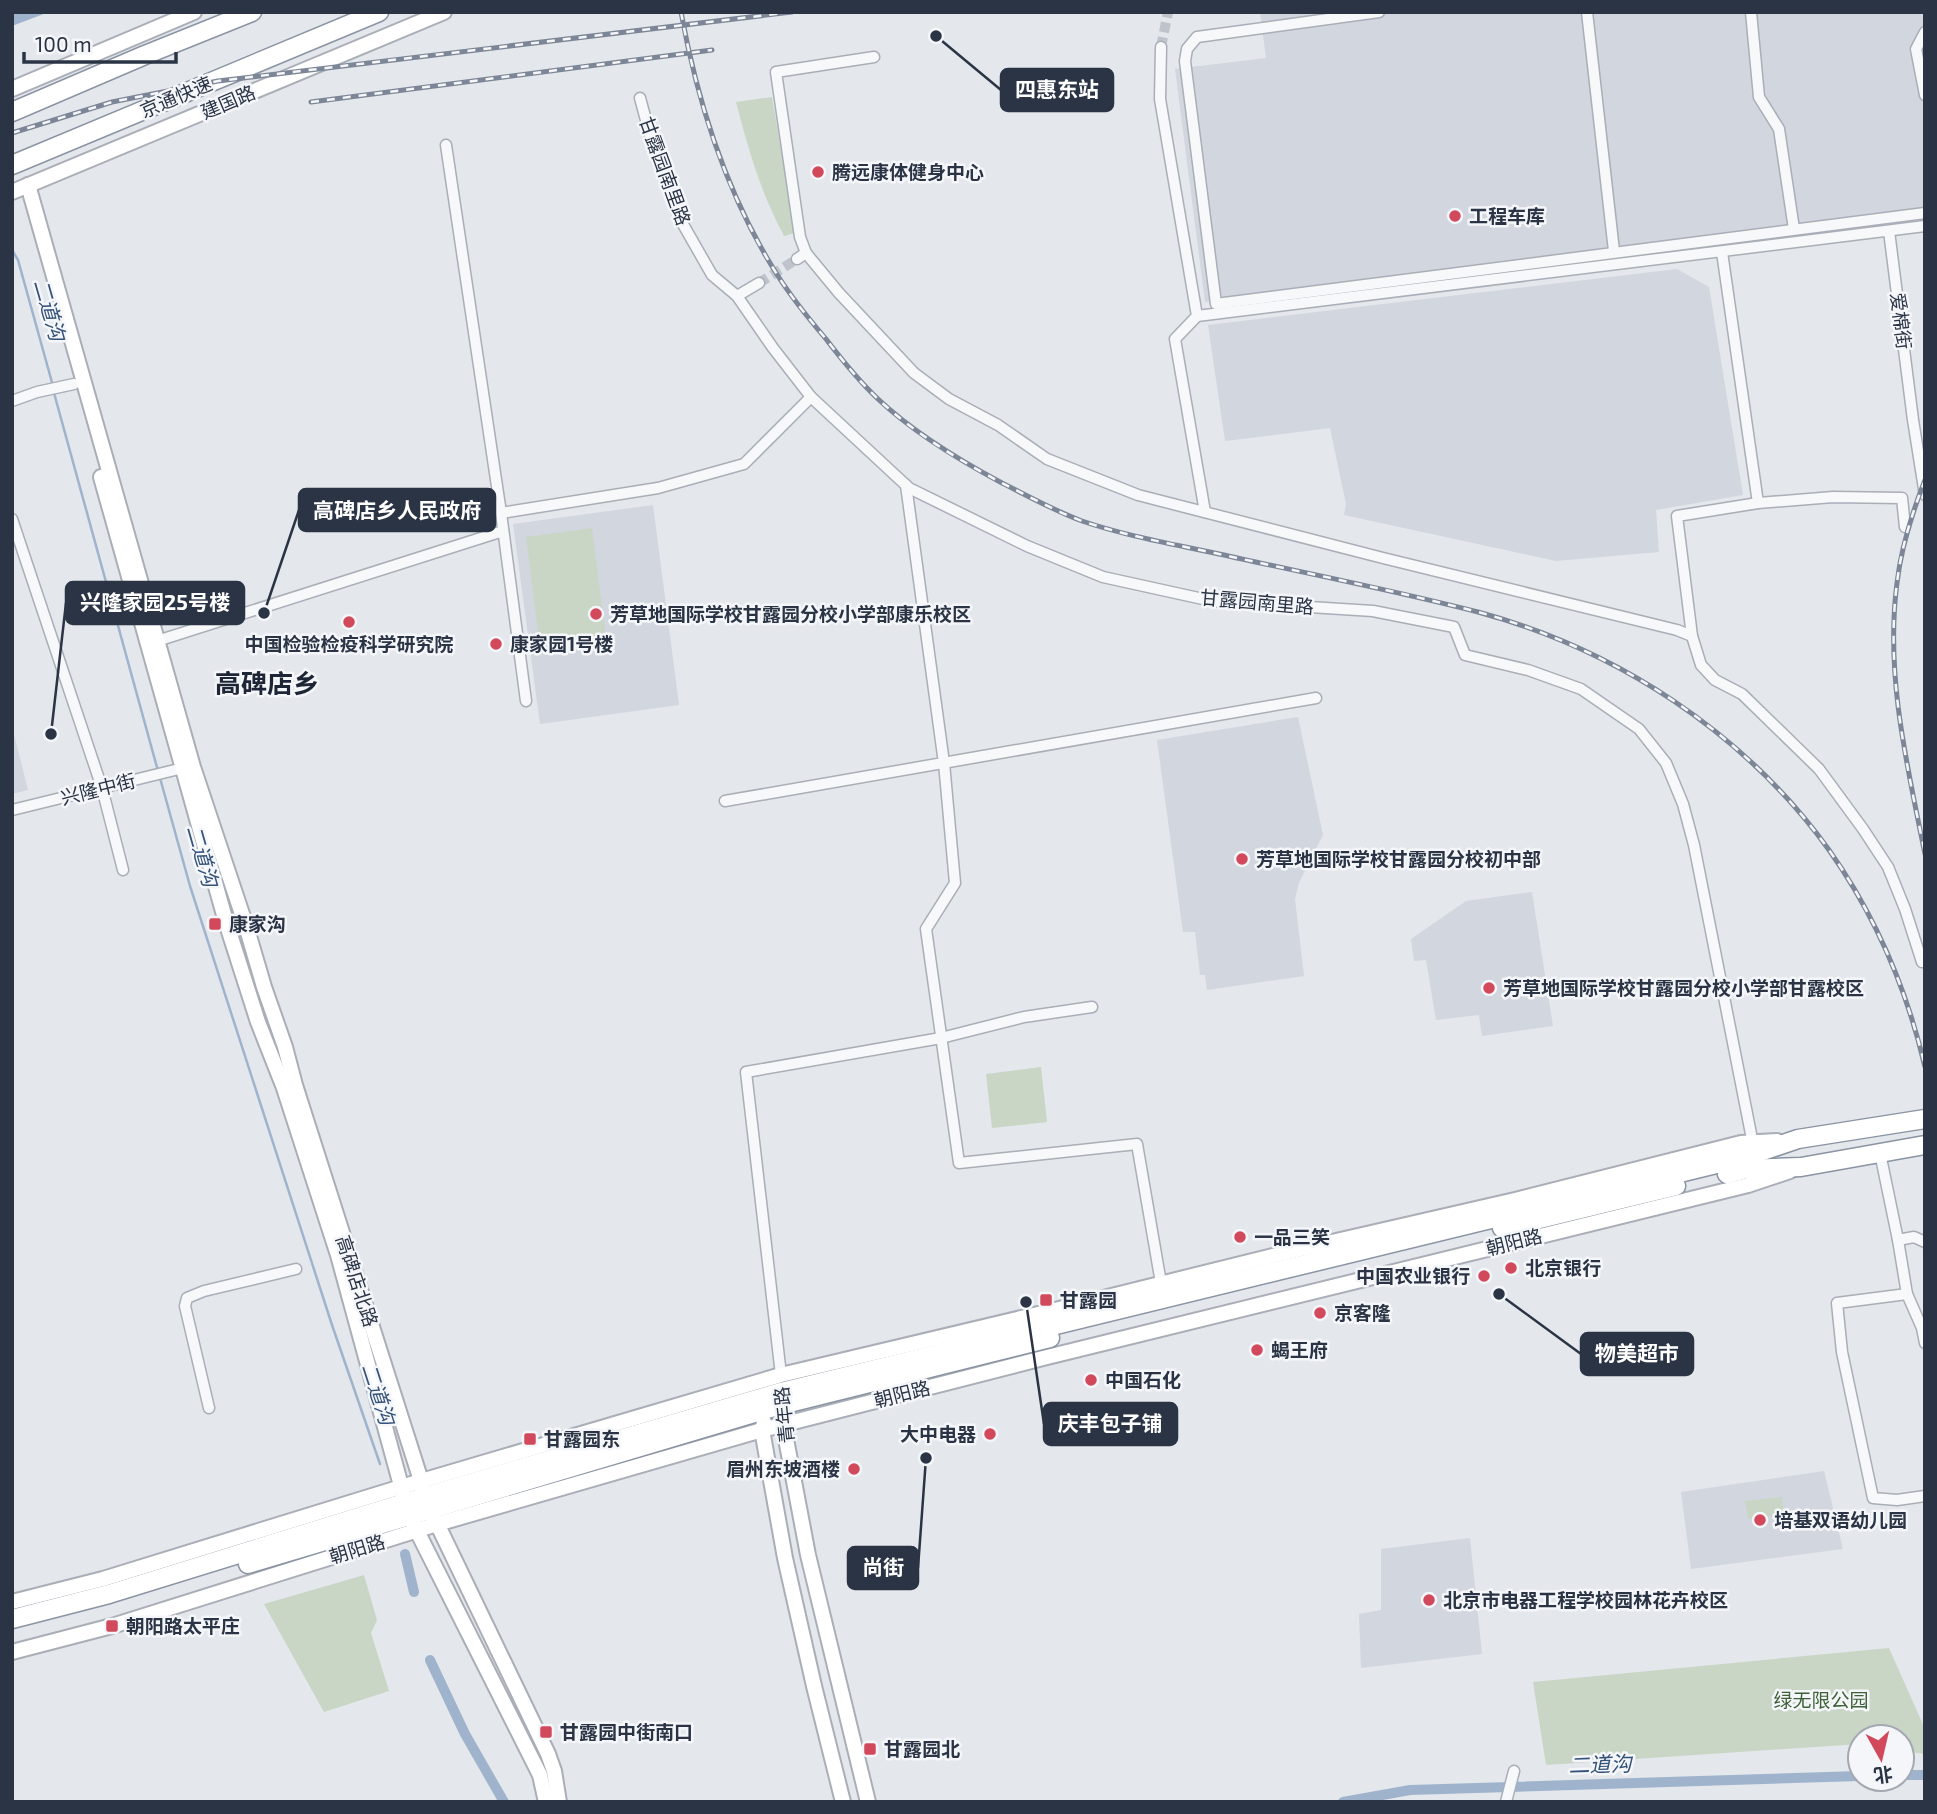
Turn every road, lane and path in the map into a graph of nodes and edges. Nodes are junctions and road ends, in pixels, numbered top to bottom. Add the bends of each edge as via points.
1 (194, 12) edge
2 (252, 12) edge
3 (379, 12) edge
4 (444, 12) edge
5 (1379, 12) edge
6 (1587, 12) edge
7 (1751, 12) edge
8 (1925, 32) edge
9 (1161, 47) tunnel mouth
10 (874, 57) dead end
11 (12, 89) edge
12 (1925, 95) edge
13 (640, 97) dead end
14 (12, 112) edge
15 (446, 145) dead end
16 (56, 147) junction
17 (12, 165) edge
18 (18, 185) edge
19 (1925, 213) edge
20 (1925, 226) edge
21 (1794, 229) junction
22 (1889, 231) junction
23 (1614, 251) junction
24 (1723, 252) junction
25 (759, 283) tunnel mouth
26 (737, 296) junction
27 (1197, 316) junction
28 (68, 385) junction
29 (811, 397) junction
30 (12, 401) edge
31 (906, 485) junction
32 (1925, 495) edge
33 (1758, 503) junction
34 (1205, 512) junction
35 (501, 513) junction
36 (12, 519) edge
37 (1905, 527) dead end
38 (503, 531) junction
39 (1692, 636) junction
40 (158, 641) junction
41 (1316, 698) dead end
42 (526, 701) dead end
43 (944, 763) junction
44 (181, 768) junction
45 (102, 788) junction
46 (726, 801) dead end
47 (12, 810) edge
48 (123, 870) dead end
49 (1922, 962) dead end
50 (1092, 1007) dead end
51 (941, 1038) junction
52 (1925, 1118) edge
53 (1798, 1139) junction
54 (1753, 1144) junction
55 (1925, 1145) edge
56 (1880, 1153) junction
57 (314, 1164) junction
58 (1607, 1197) junction
59 (1898, 1240) junction
60 (1925, 1241) edge
61 (296, 1269) dead end
62 (1161, 1283) junction
63 (1908, 1294) junction
64 (1925, 1343) edge
65 (776, 1395) junction
66 (209, 1408) dead end
67 (782, 1425) junction
68 (762, 1430) junction
69 (1925, 1496) edge
70 (429, 1503) junction
71 (408, 1509) junction
72 (12, 1602) edge
73 (12, 1619) edge
74 (12, 1630) edge
75 (12, 1652) edge
76 (1514, 1771) dead end
77 (1506, 1801) edge
78 (546, 1802) edge
79 (559, 1802) edge
80 (843, 1802) edge
81 (868, 1802) edge

1 - 11 street
2 - 14 highway
3 - 16 highway, 京通快速
4 - 18 street, 建国路
5 - 23 street via 1197,37 1187,49 1216,303
6 - 23 street
7 - 21 street via 1759,97 1779,129
8 - 12 street via 1916,49
9 - 27 street via 1160,99
10 - 34 street via 776,72 802,256 914,373 949,399 1047,459 1138,495
13 - 26 street, 甘露园南里路 via 680,219 712,275
15 - 35 street
16 - 17 highway, 京通快速
16 - 18 highway
18 - 28 street
18 - 40 street
19 - 21 street
20 - 22 street
21 - 23 street
22 - 24 street
22 - 32 street, 爱棉街
24 - 27 street
24 - 33 street
25 - 26 street
26 - 29 street, 甘露园南里路
27 - 34 street via 1175,339
28 - 30 street
28 - 44 street
29 - 31 street, 甘露园南里路
29 - 35 street via 744,464 658,488
31 - 43 street
31 - 54 street, 甘露园南里路 via 1027,547 1103,577 1212,601 1373,611 1454,627 1465,654 1581,689 1639,729 1665,763 1683,804
33 - 37 street via 1902,498
33 - 39 street via 1678,516
34 - 39 street
35 - 38 street
36 - 45 street
38 - 40 street
38 - 42 street
39 - 49 street via 1701,665 1714,680 1742,694 1819,769 1863,829 1888,867
40 - 57 street via 193,767 285,1047
41 - 43 street
43 - 46 street
43 - 51 street via 955,883 926,929
44 - 45 street, 兴隆中街
44 - 57 street via 241,971
45 - 47 street, 兴隆中街
45 - 48 street
50 - 51 street via 1024,1017
51 - 62 street via 959,1163 1137,1144
51 - 65 street via 746,1072
52 - 53 highway, 朝阳路
53 - 54 street, 朝阳路
53 - 58 highway, 朝阳路
54 - 58 street, 朝阳路 via 1741,1143
55 - 56 highway, 朝阳路
56 - 58 highway, 朝阳路 via 1801,1167 1746,1169
56 - 59 street
57 - 70 street, 高碑店北路
57 - 71 street, 高碑店北路
58 - 62 street, 朝阳路 via 1515,1200
58 - 65 highway, 朝阳路 via 1252,1288
58 - 67 street, 朝阳路 via 1043,1358
59 - 60 street via 1914,1237
59 - 63 street
61 - 66 street via 187,1298 185,1306
62 - 65 street, 朝阳路 via 1051,1311
63 - 64 street
63 - 69 street via 1837,1303 1842,1352 1873,1499
65 - 67 street, 青年路
65 - 68 street, 青年路
65 - 70 highway, 朝阳路
65 - 70 street, 朝阳路
67 - 68 street, 朝阳路
67 - 81 street, 青年路 via 808,1555
68 - 70 street, 朝阳路
68 - 80 street, 青年路 via 785,1558
70 - 71 highway, 朝阳路
70 - 71 street, 朝阳路
70 - 79 street, 高碑店北路 via 548,1754
71 - 72 street, 朝阳路
71 - 73 highway, 朝阳路
71 - 74 highway, 朝阳路 via 110,1604
71 - 75 street, 朝阳路 via 112,1626
71 - 78 street, 高碑店北路 via 540,1775
76 - 77 street

